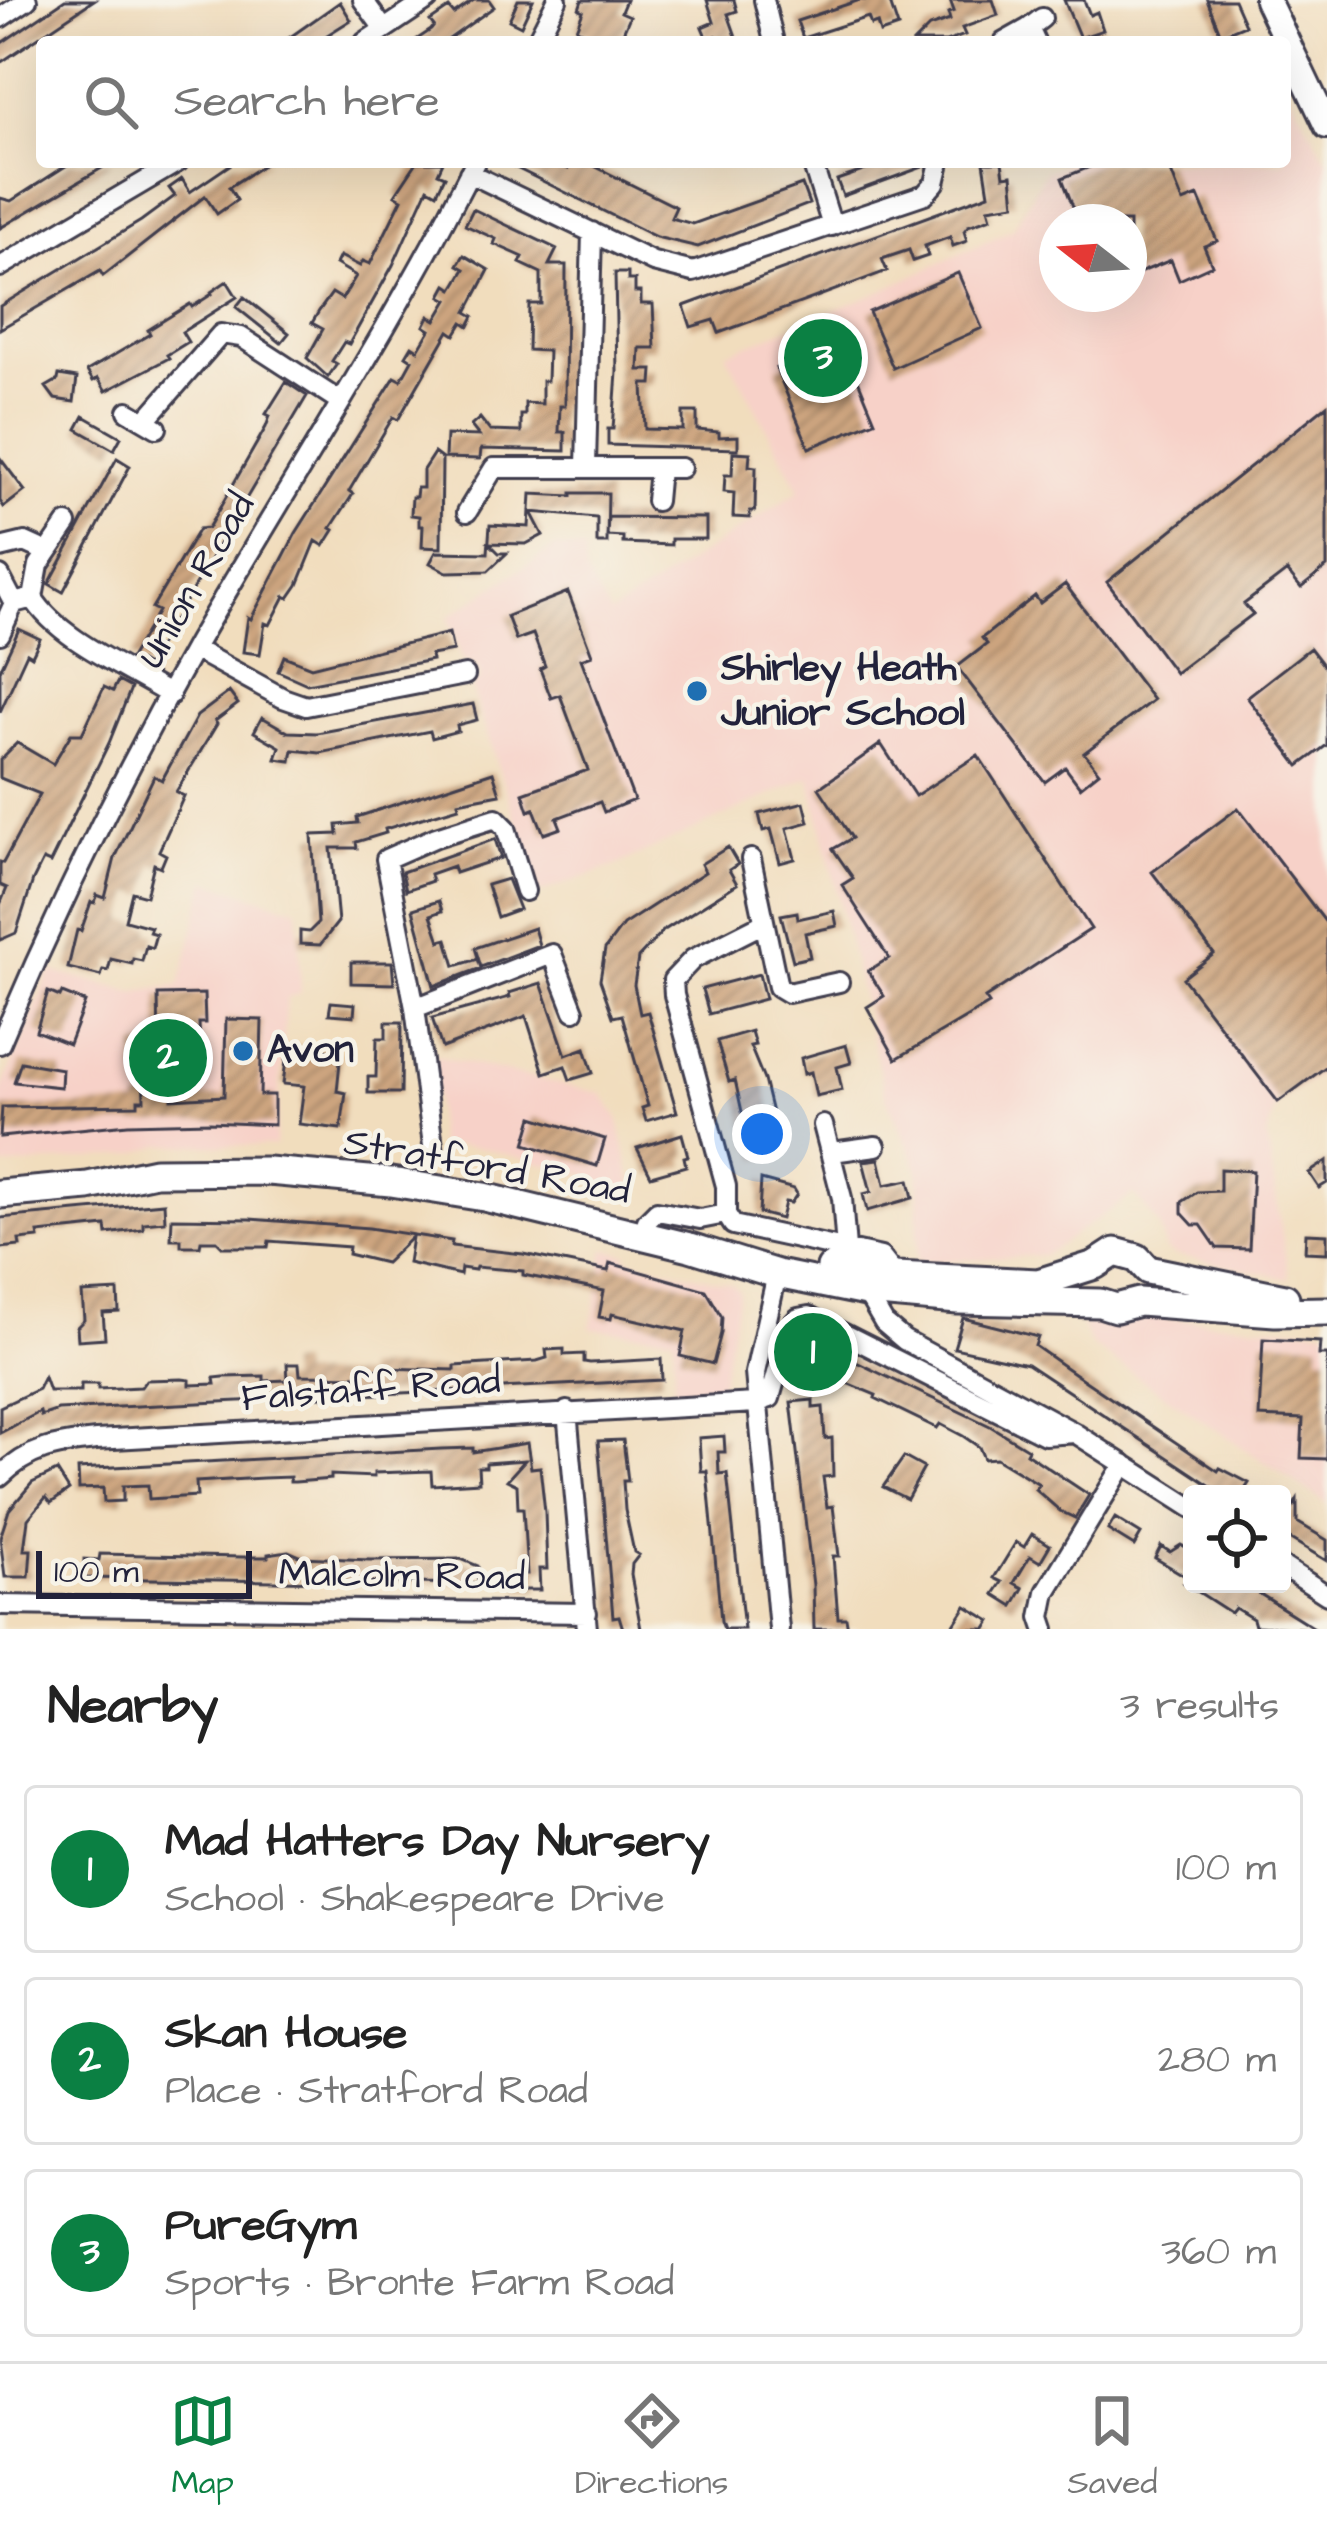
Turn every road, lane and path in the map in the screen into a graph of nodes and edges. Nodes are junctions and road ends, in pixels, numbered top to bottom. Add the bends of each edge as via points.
1 (27, 0) edge
2 (363, 0) edge
3 (428, 0) edge
4 (554, 0) edge
5 (1268, 0) edge
6 (770, 2) edge
7 (0, 18) edge
8 (384, 29) junction
9 (540, 33) edge
10 (374, 36) edge
11 (773, 36) edge
12 (1285, 36) edge
13 (1291, 49) edge
14 (1327, 126) edge
15 (168, 168) edge
16 (472, 168) edge
17 (814, 168) edge
18 (938, 168) edge
19 (832, 226) junction
20 (592, 232) junction
21 (0, 267) edge
22 (340, 402) junction
23 (143, 420) dead end
24 (586, 466) junction
25 (659, 469) junction
26 (681, 469) dead end
27 (656, 501) dead end
28 (478, 507) dead end
29 (67, 524) dead end
30 (0, 548) edge
31 (47, 553) junction
32 (0, 576) edge
33 (24, 601) junction
34 (0, 634) edge
35 (194, 649) junction
36 (464, 675) dead end
37 (170, 695) junction
38 (751, 859) dead end
39 (525, 891) dead end
40 (764, 923) junction
41 (839, 982) dead end
42 (9, 998) edge
43 (415, 1008) junction
44 (574, 1011) dead end
45 (0, 1044) edge
46 (824, 1125) dead end
47 (876, 1146) dead end
48 (832, 1152) junction
49 (434, 1154) dead end
50 (125, 1175) junction
51 (0, 1179) edge
52 (0, 1194) edge
53 (727, 1214) junction
54 (643, 1235) junction
55 (846, 1249) junction
56 (1095, 1265) junction
57 (779, 1266) junction
58 (1148, 1270) junction
59 (900, 1287) junction
60 (866, 1292) junction
61 (1139, 1302) junction
62 (1100, 1303) junction
63 (1327, 1309) edge
64 (895, 1333) junction
65 (757, 1402) junction
66 (567, 1411) junction
67 (1076, 1433) junction
68 (1124, 1464) junction
69 (0, 1477) edge
70 (1183, 1502) edge
71 (1291, 1572) edge
72 (1327, 1594) edge
73 (0, 1605) edge
74 (587, 1621) edge
75 (779, 1629) edge
76 (1045, 1629) edge

1 - 7 street
2 - 8 street
3 - 8 street
4 - 9 street
5 - 12 main road
6 - 11 street
8 - 10 street
13 - 14 main road
15 - 21 street
16 - 20 street
16 - 22 street, Union Road
17 - 19 street
18 - 19 street via 925,194
19 - 20 street via 693,272
20 - 24 street
22 - 23 street via 241,337 221,334
22 - 35 street, Union Road
24 - 25 street
24 - 28 street via 494,468
25 - 26 street
25 - 27 street
29 - 31 street
30 - 31 street via 25,542
31 - 33 street
32 - 33 street
33 - 34 street
33 - 37 street
35 - 36 street via 307,706
35 - 37 street, Union Road
37 - 42 street, Union Road
38 - 40 street
39 - 43 street via 496,818 386,859
40 - 41 street via 778,987 788,993
40 - 53 street via 693,959 673,980
42 - 45 street, Union Road
43 - 44 street via 553,954
43 - 49 street
46 - 48 street
47 - 48 street
48 - 55 street
50 - 51 highway, Stratford Road
50 - 52 highway, Stratford Road
50 - 54 highway, Stratford Road via 268,1171 391,1182
53 - 54 street via 700,1220 657,1211
53 - 55 street via 733,1225
54 - 57 highway, Stratford Road
55 - 59 street via 881,1257
56 - 58 highway, Stratford Road via 1125,1253
56 - 59 highway, Stratford Road via 1038,1283
56 - 62 highway
57 - 59 highway, Stratford Road via 838,1270
57 - 60 highway, Stratford Road
57 - 65 street via 756,1360
58 - 61 highway
58 - 63 highway, Stratford Road
59 - 60 highway, Stratford Road
59 - 62 highway, Stratford Road
59 - 64 street
60 - 64 street
61 - 62 highway, Stratford Road
61 - 63 highway, Stratford Road
64 - 67 street
65 - 66 street, Falstaff Road
65 - 67 street via 770,1398 790,1328 809,1316 1045,1435
65 - 75 street
66 - 69 street, Falstaff Road via 48,1445
66 - 74 street
67 - 68 street
68 - 70 street
68 - 76 street via 1046,1592
71 - 72 street
73 - 74 street, Malcolm Road

